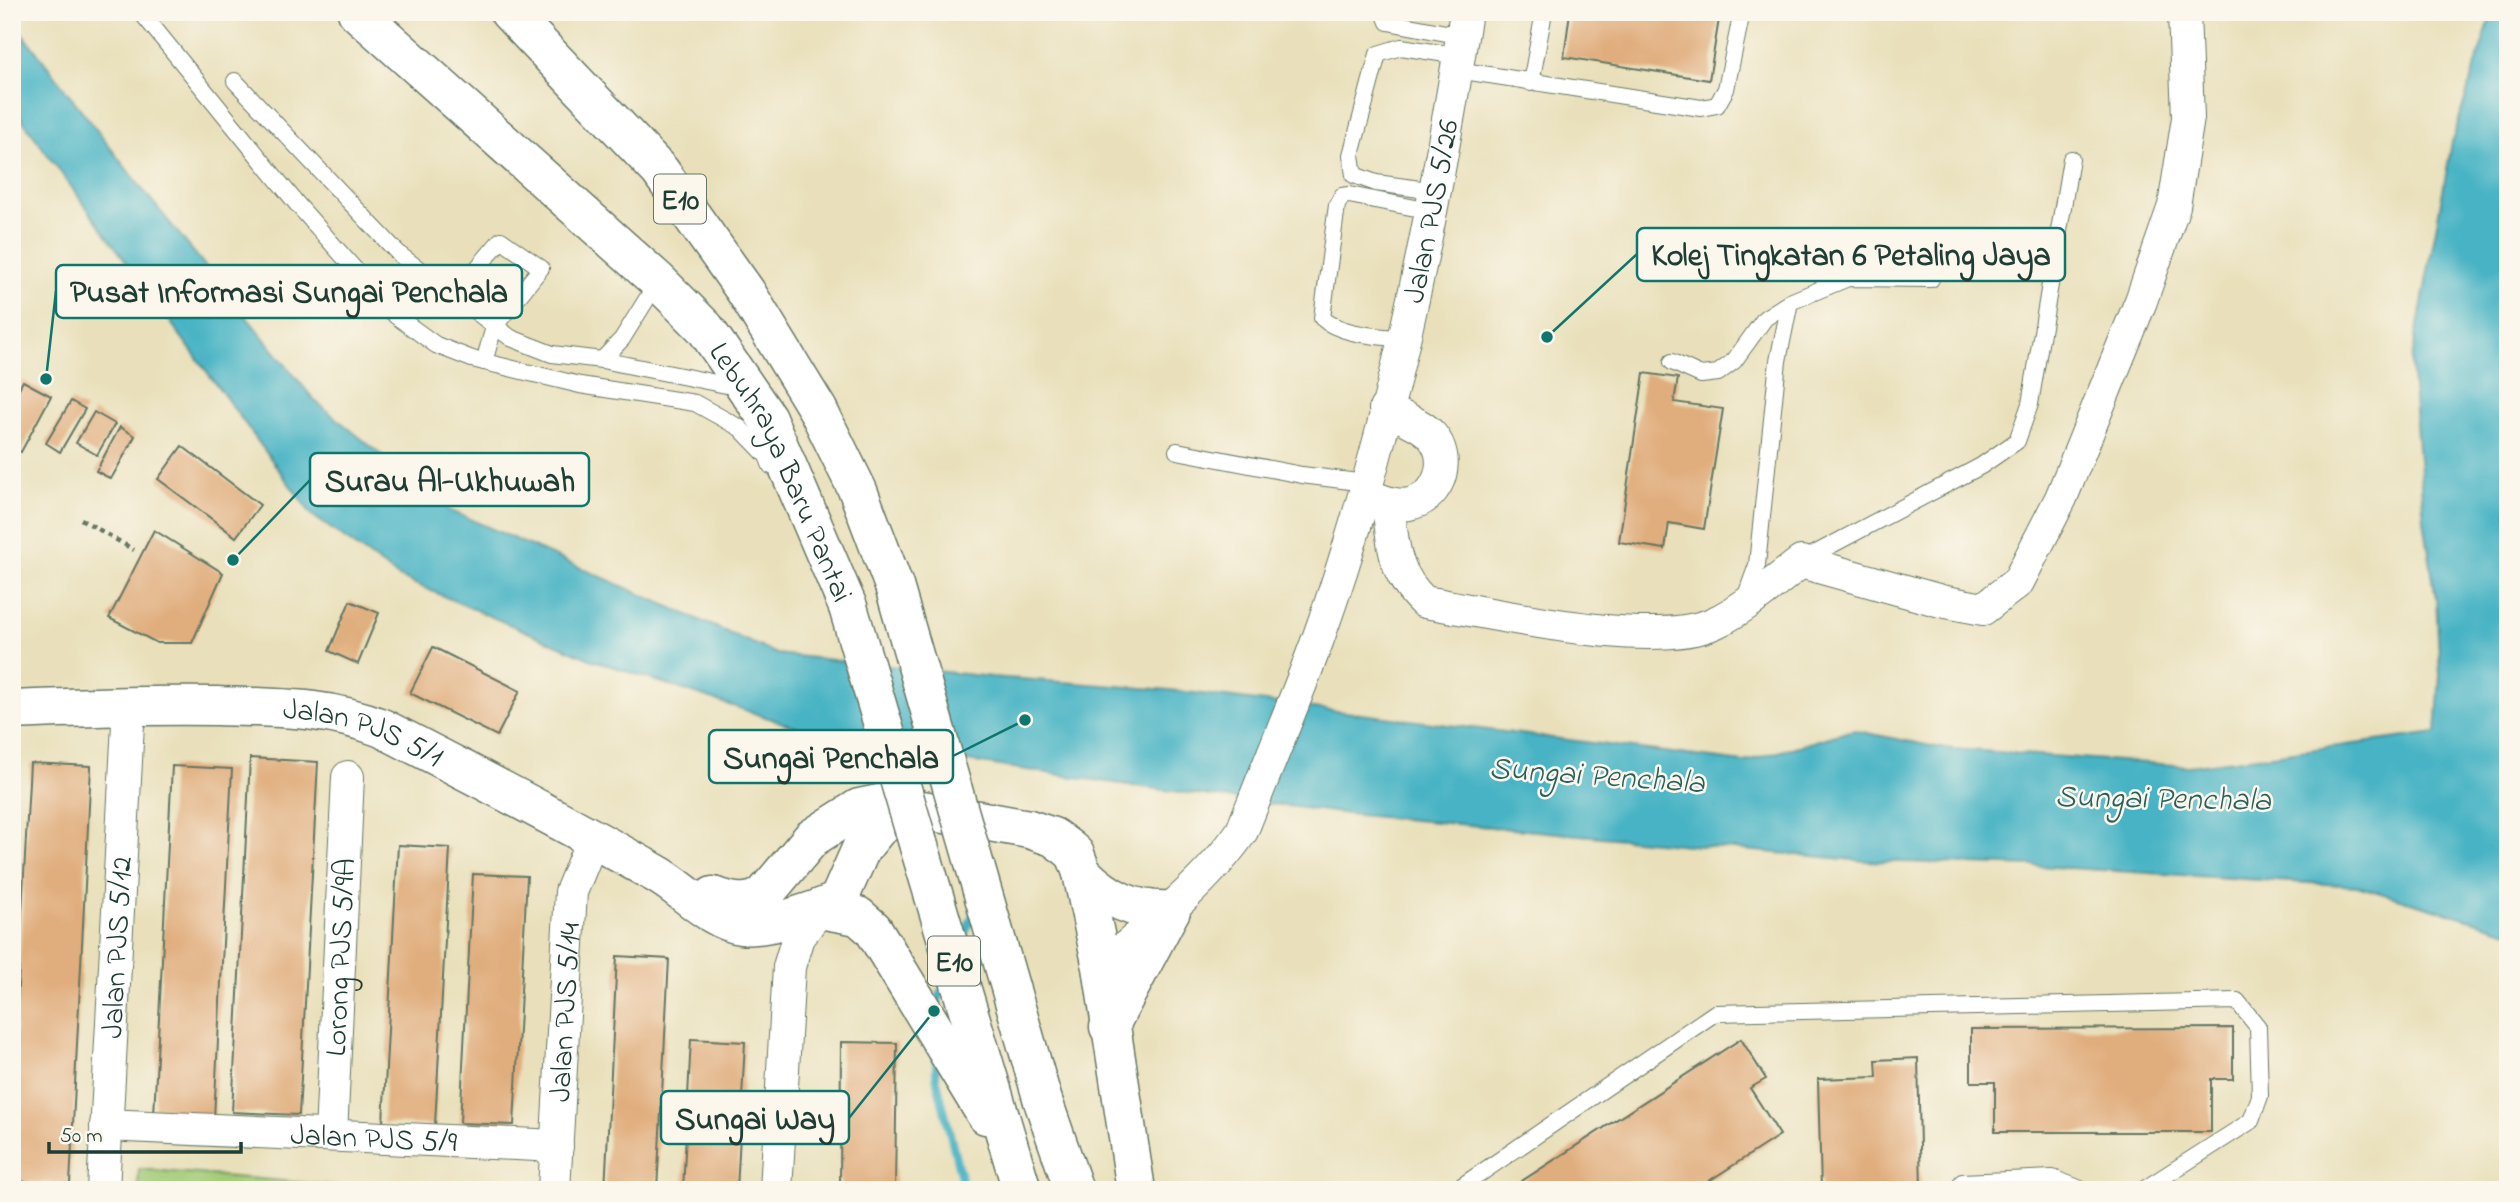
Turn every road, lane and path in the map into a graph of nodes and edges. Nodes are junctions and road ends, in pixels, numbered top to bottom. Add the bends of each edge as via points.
1 (141, 12) edge
2 (357, 12) edge
3 (509, 12) edge
4 (1384, 12) edge
5 (1544, 12) edge
6 (1742, 12) edge
7 (2184, 12) edge
8 (1461, 43) edge
9 (235, 81) dead end
10 (1531, 83) junction
11 (2071, 159) dead end
12 (1433, 201) junction
13 (1931, 279) dead end
14 (658, 281) junction
15 (453, 297) junction
16 (1790, 302) junction
17 (494, 327) junction
18 (1403, 340) junction
19 (601, 360) junction
20 (484, 362) junction
21 (1672, 362) dead end
22 (747, 389) junction
23 (1385, 409) junction
24 (1177, 451) dead end
25 (1373, 493) junction
26 (81, 519) dead end
27 (134, 550) dead end
28 (1801, 562) junction
29 (845, 601) junction
30 (1743, 607) junction
31 (129, 705) junction
32 (12, 710) edge
33 (348, 777) dead end
34 (914, 807) junction
35 (593, 838) junction
36 (801, 850) junction
37 (1082, 873) junction
38 (680, 887) junction
39 (820, 909) junction
40 (1171, 909) junction
41 (743, 926) junction
42 (789, 967) junction
43 (1102, 967) junction
44 (1109, 1027) junction
45 (972, 1072) junction
46 (106, 1125) junction
47 (331, 1135) junction
48 (557, 1146) junction
49 (1962, 1182) dead end
50 (1460, 1189) edge
51 (103, 1190) edge
52 (555, 1190) edge
53 (776, 1190) edge
54 (1022, 1190) edge
55 (1074, 1190) edge
56 (1136, 1190) edge
57 (2083, 1190) edge
58 (2143, 1190) edge

1 - 20 lane via 297,204 396,316 436,345
2 - 14 main road, Lebuhraya Baru Pantai / E10
3 - 55 main road, Lebuhraya Baru Pantai / E10, bridge via 660,171 746,292 817,410 858,491 894,586 1043,1101
4 - 8 lane via 1388,22
5 - 10 lane
6 - 10 lane via 1726,89 1717,105 1701,108
7 - 28 street via 2188,118 2174,206 2141,301 2061,498 2018,582 1983,609
8 - 10 lane
8 - 12 street, Jalan PJS 5/26
8 - 12 lane via 1401,47 1378,54 1352,155 1354,174
9 - 15 lane via 400,255
11 - 28 lane via 2030,404 2017,441 1981,466
12 - 18 street, Jalan PJS 5/26
12 - 18 lane via 1349,195 1338,205 1322,318 1327,323
13 - 16 lane via 1848,278
14 - 19 lane via 622,339
14 - 22 main road, Lebuhraya Baru Pantai / E10 via 705,328
15 - 17 lane
15 - 17 lane via 501,240 541,268
16 - 21 lane via 1765,318 1734,361 1718,373 1701,375
16 - 30 lane via 1778,361 1757,565
17 - 19 lane via 552,354
17 - 20 lane
18 - 23 street, Jalan PJS 5/26
19 - 22 lane
20 - 29 lane via 580,385 695,403 740,428 766,456
22 - 29 main road, Lebuhraya Baru Pantai / E10 via 767,418
23 - 25 street, Jalan PJS 5/26
23 - 25 street via 1426,429 1435,439 1442,465 1433,490 1411,504
24 - 25 lane
25 - 30 street via 1406,585 1424,602 1643,634 1712,624
25 - 40 street, Jalan PJS 5/26 via 1242,831
26 - 27 path
28 - 30 street
29 - 45 main road, Lebuhraya Baru Pantai / E10, bridge
31 - 32 main road, Jalan PJS 5/1
31 - 35 main road, Jalan PJS 5/1 via 312,708 350,716 382,728
31 - 46 street, Jalan PJS 5/12
33 - 47 street, Lorong PJS 5/9A
34 - 36 main road, Jalan PJS 5/1 via 883,803 859,808
34 - 37 main road, Jalan PJS 5/1 via 1053,837 1075,854
34 - 39 main road via 879,827 861,849 844,895
35 - 38 main road, Jalan PJS 5/1
35 - 48 street, Jalan PJS 5/14 via 571,891
36 - 38 main road, Jalan PJS 5/1 via 755,901 730,901
36 - 39 main road via 796,883 800,894
37 - 40 main road via 1104,895 1150,911
37 - 43 main road
38 - 41 main road, Jalan PJS 5/1 via 703,908
39 - 41 main road
39 - 42 street via 798,937
39 - 45 main road via 858,916 873,929
40 - 43 street, Jalan PJS 5/26
40 - 44 main road
41 - 42 street via 767,941
42 - 53 street
43 - 44 main road
44 - 56 main road
45 - 54 main road via 1007,1145
46 - 47 street, Jalan PJS 5/9
46 - 51 street, Jalan PJS 5/12
47 - 48 street, Jalan PJS 5/9
48 - 52 street, Jalan PJS 5/14
49 - 57 lane via 2053,1178
50 - 58 lane via 1715,1013 2237,1001 2258,1027 2260,1096 2251,1121

